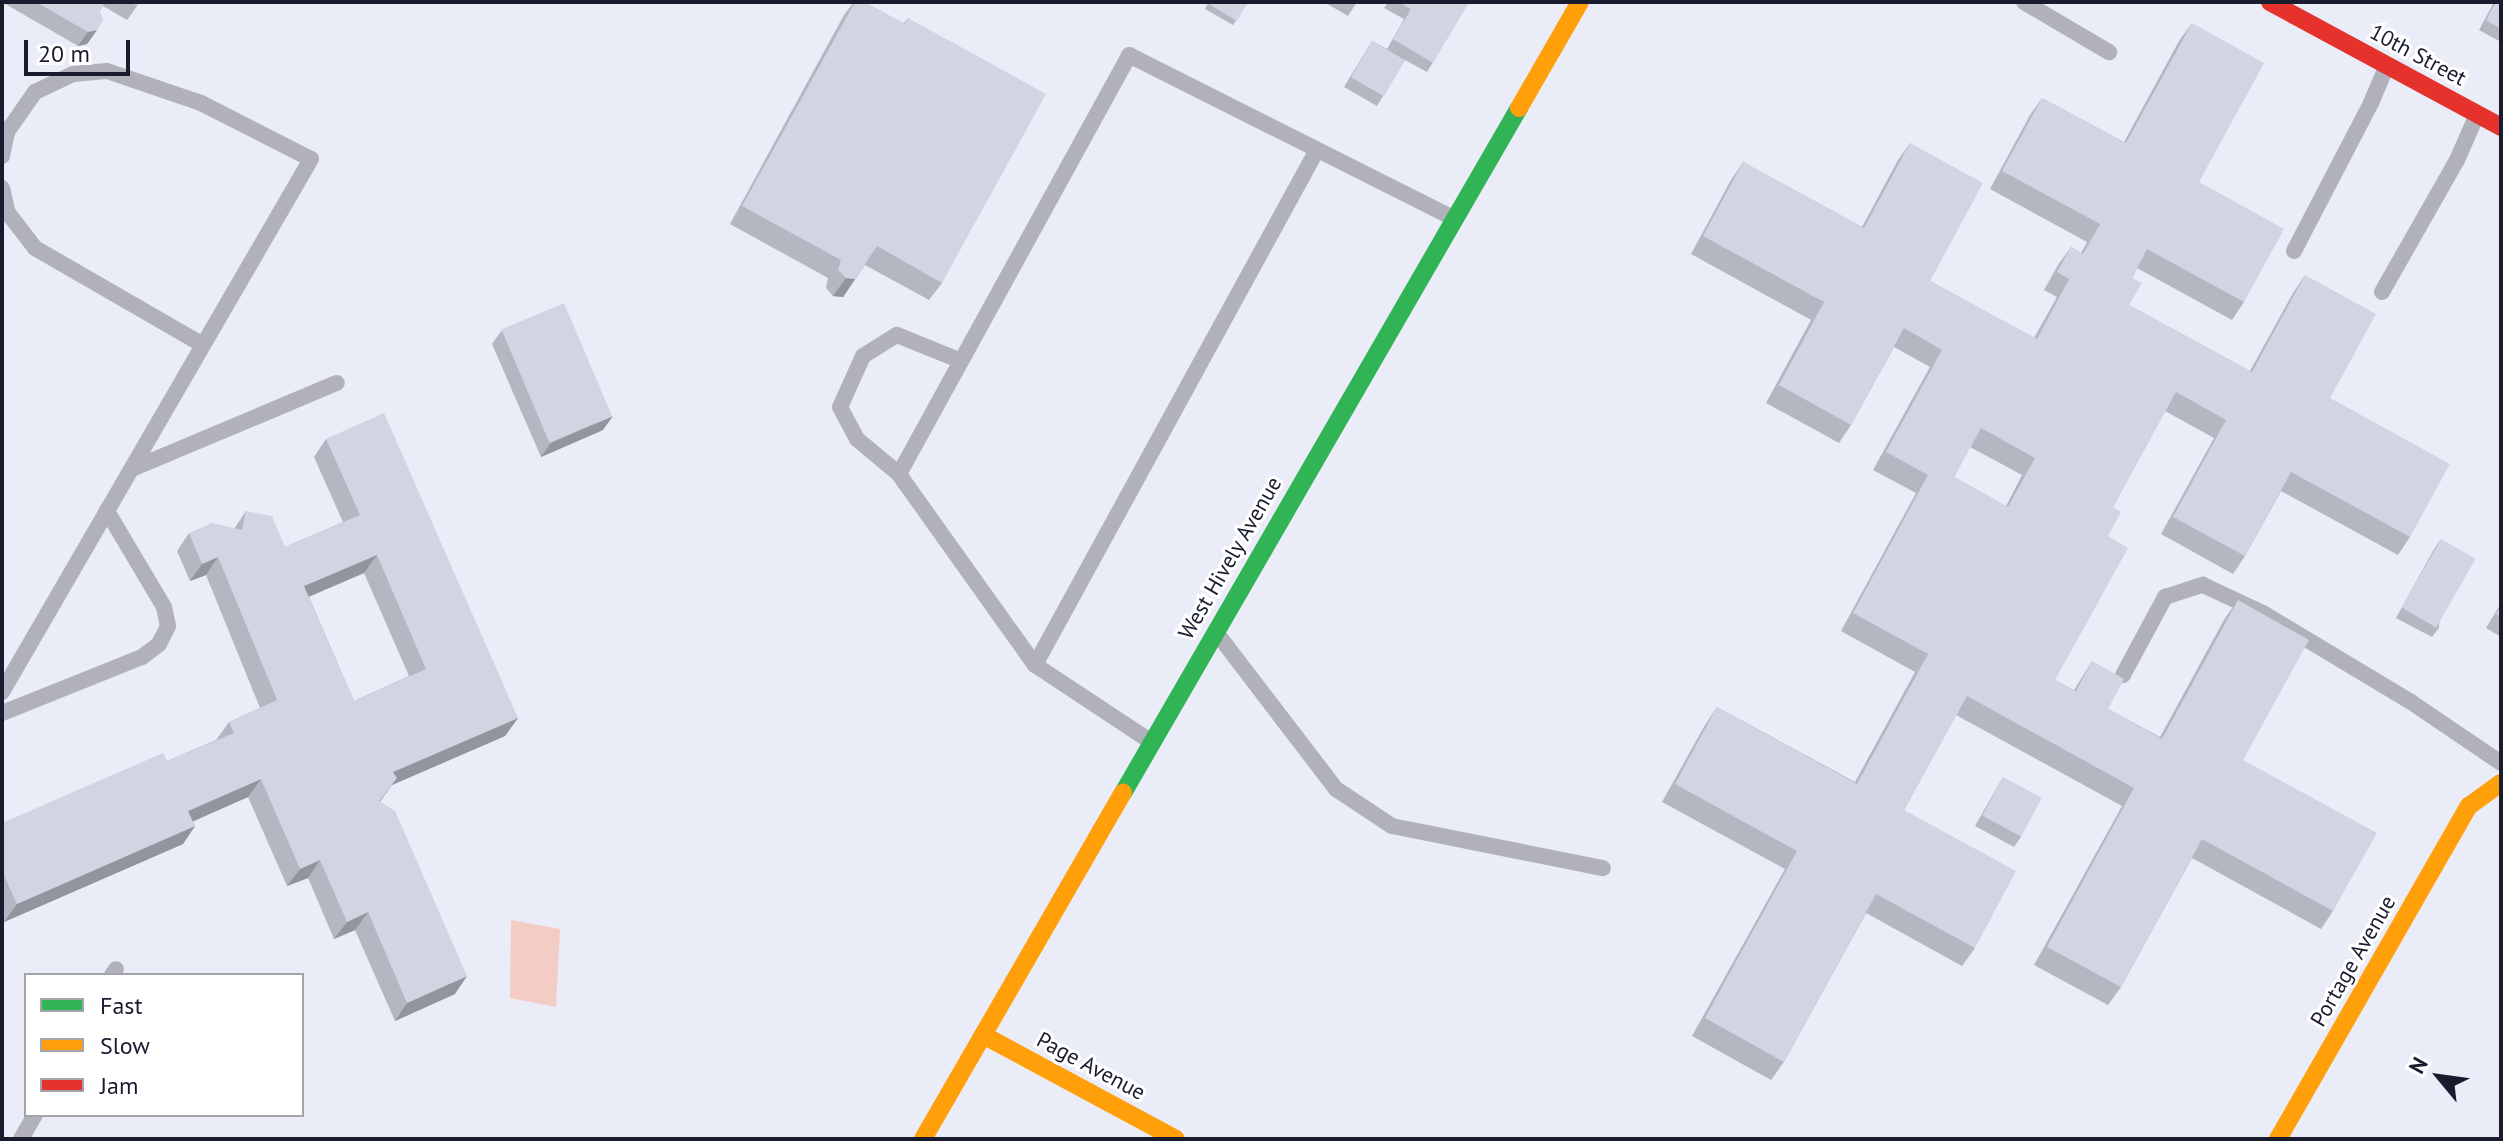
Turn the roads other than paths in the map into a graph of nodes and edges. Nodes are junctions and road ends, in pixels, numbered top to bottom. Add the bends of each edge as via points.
1 (1580, 2) edge
2 (2024, 2) edge
3 (2270, 2) edge
4 (2109, 52) dead end
5 (2387, 65) junction
6 (2477, 114) junction
7 (2501, 127) edge
8 (1317, 150) junction
9 (2, 156) edge
10 (2, 188) edge
11 (1455, 219) junction
12 (2294, 251) dead end
13 (2382, 292) dead end
14 (203, 345) junction
15 (961, 361) junction
16 (337, 383) dead end
17 (132, 469) junction
18 (899, 474) junction
19 (107, 511) junction
20 (1216, 631) junction
21 (1035, 665) junction
22 (2123, 675) edge
23 (2, 692) edge
24 (2, 713) edge
25 (1152, 743) junction
26 (2501, 763) edge
27 (2501, 783) edge
28 (1603, 868) dead end
29 (983, 1035) junction
30 (34, 1117) edge
31 (21, 1139) edge
32 (923, 1139) edge
33 (1176, 1139) edge
34 (2278, 1139) edge

1 - 11 street, West Hively Avenue
2 - 4 lane
3 - 5 street, 10th Street
5 - 6 street, 10th Street
5 - 12 lane
6 - 7 street, 10th Street
6 - 13 lane via 2457,160
8 - 11 lane
8 - 15 lane via 1129,55
8 - 21 lane
9 - 14 lane via 7,132 35,92 73,74 107,71 201,103 311,159
10 - 14 lane via 8,213 35,248
11 - 20 street, West Hively Avenue
14 - 17 lane
15 - 18 lane
15 - 18 lane via 897,335 863,356 840,407 857,439
16 - 17 lane
17 - 19 lane
18 - 21 lane
19 - 23 lane
19 - 24 lane via 164,607 168,626 159,644 142,657
20 - 25 street, West Hively Avenue
20 - 28 lane via 1336,789 1392,826
21 - 25 lane
22 - 26 lane via 2165,597 2203,585 2263,613
25 - 29 street, West Hively Avenue
27 - 34 street, Portage Avenue via 2469,806
29 - 32 street, West Hively Avenue
29 - 33 street, Page Avenue
30 - 31 lane

